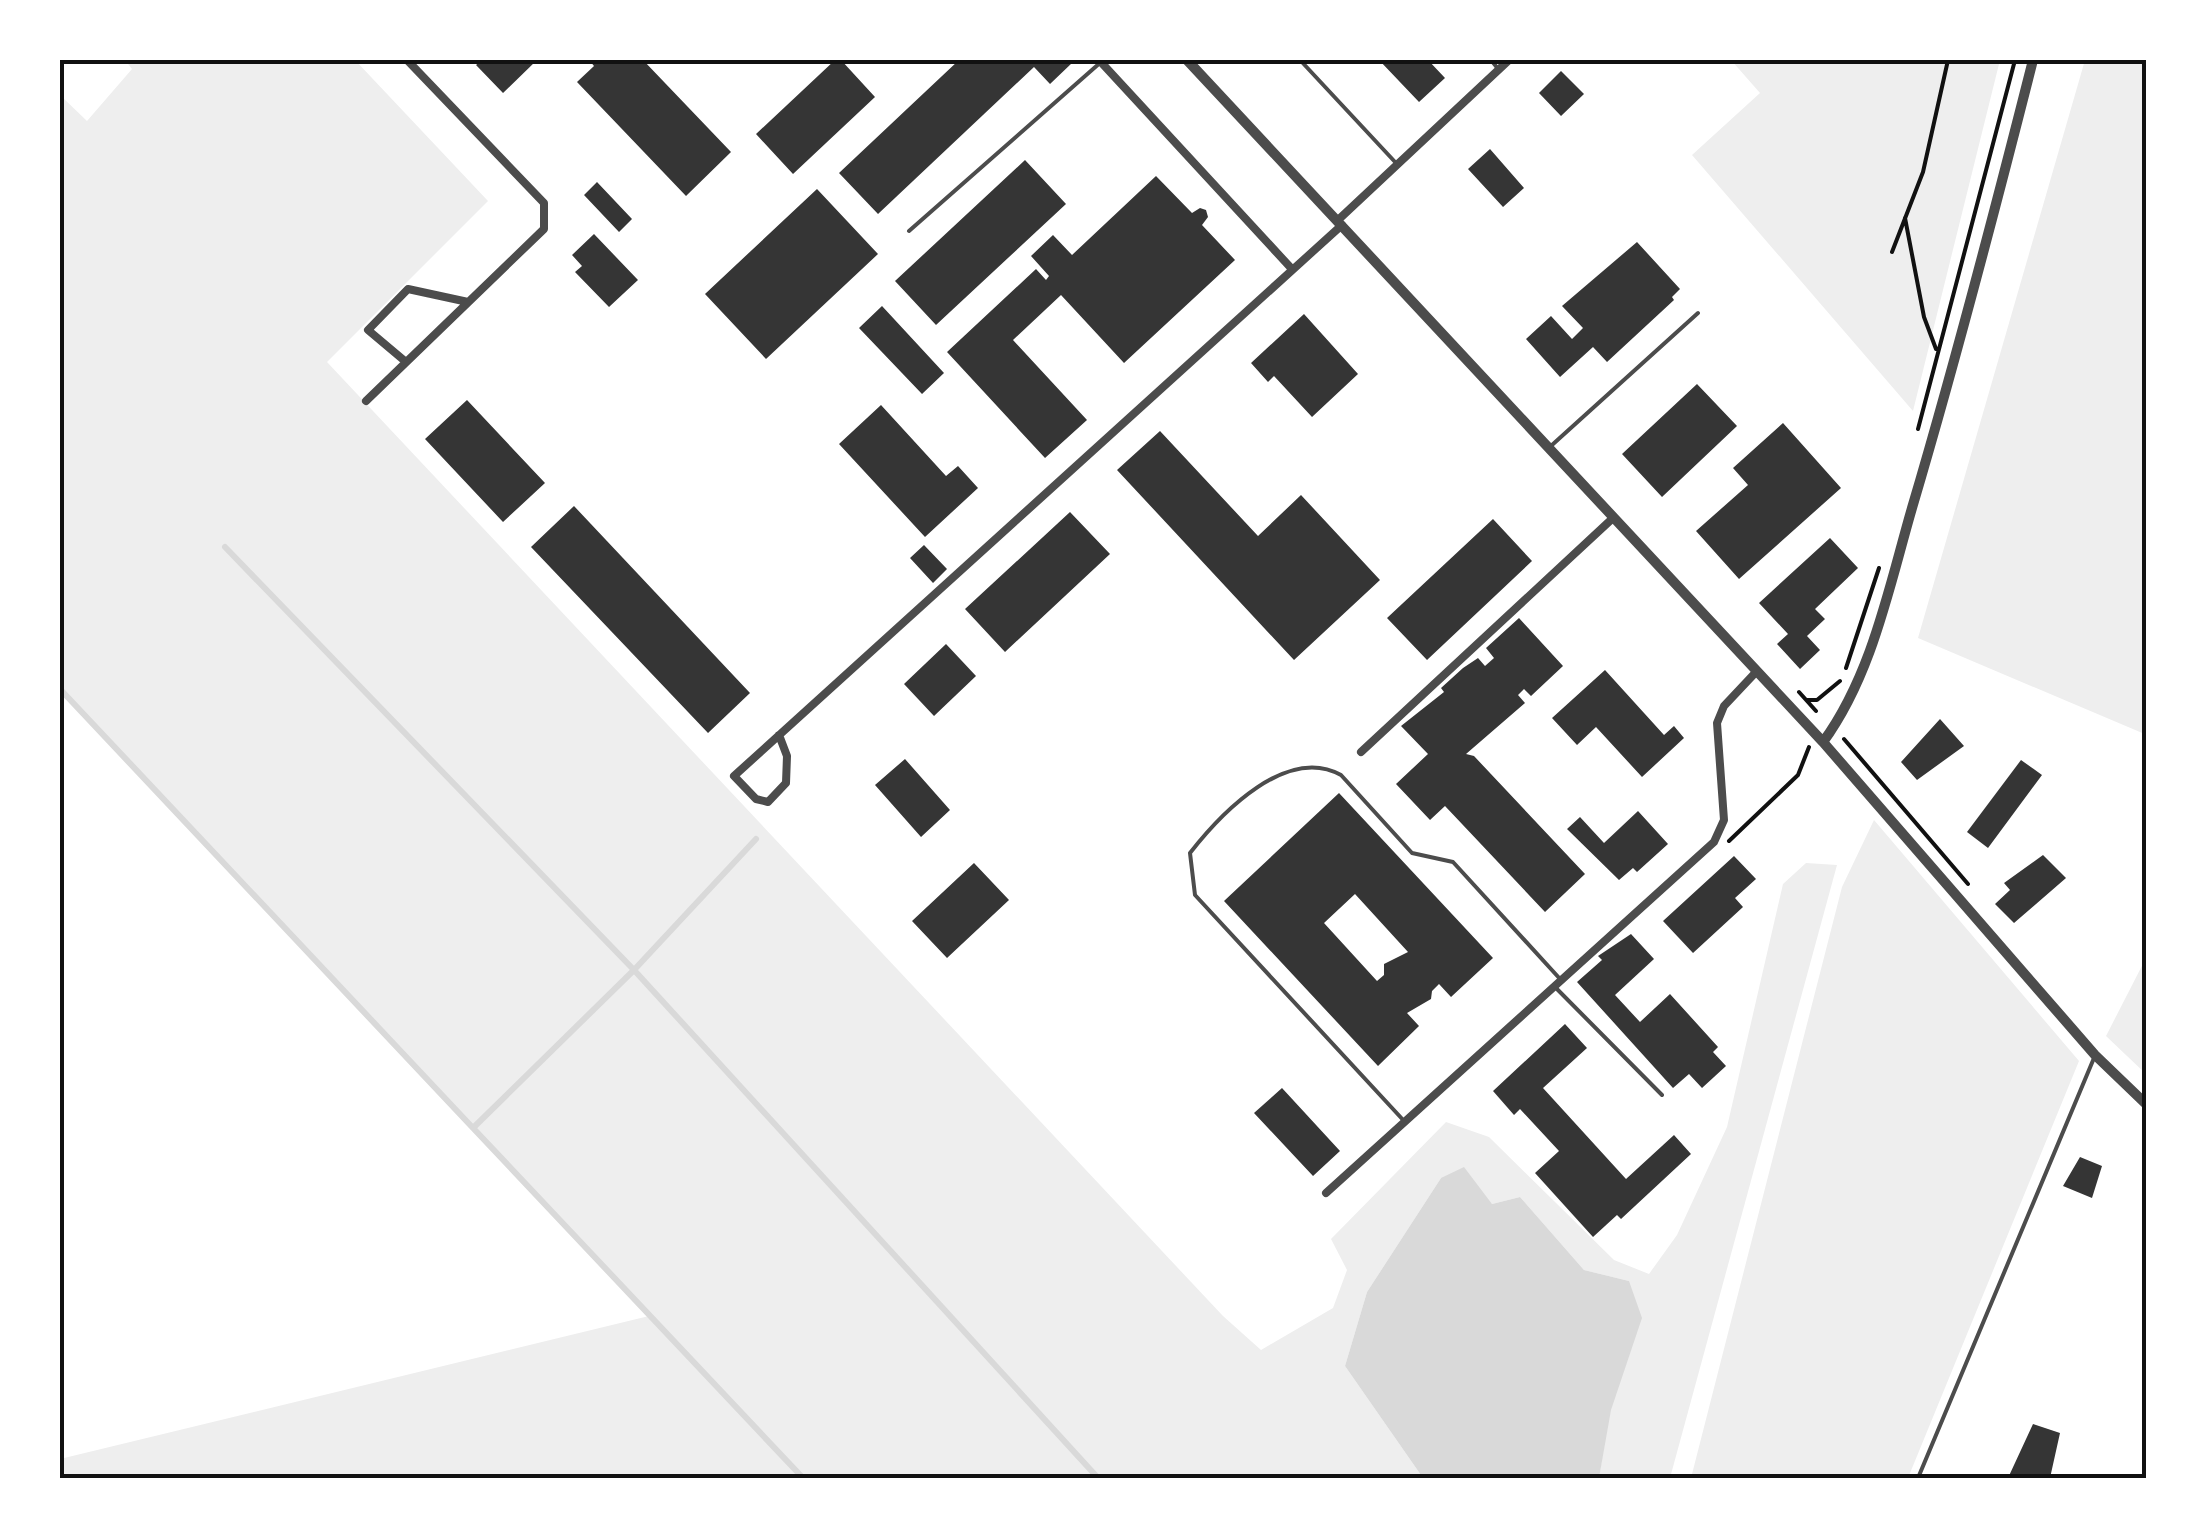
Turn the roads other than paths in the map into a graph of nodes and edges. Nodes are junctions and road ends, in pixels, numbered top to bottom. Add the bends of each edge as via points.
1 (407, 60) edge
2 (1187, 60) edge
3 (1300, 60) edge
4 (1491, 60) edge
5 (1509, 60) edge
6 (2033, 60) edge
7 (1100, 61) edge
8 (1499, 70) junction
9 (1397, 164) junction
10 (1339, 223) junction
11 (909, 231) dead end
12 (1291, 268) junction
13 (468, 302) junction
14 (1698, 313) dead end
15 (406, 362) junction
16 (366, 400) dead end
17 (1548, 448) junction
18 (1613, 518) junction
19 (1756, 672) junction
20 (780, 736) junction
21 (1823, 742) junction
22 (1361, 752) dead end
23 (1558, 983) junction
24 (2095, 1055) junction
25 (1662, 1095) dead end
26 (2147, 1105) edge
27 (1405, 1122) junction
28 (1326, 1194) dead end
29 (1918, 1478) edge

1 - 13 street via 544,204 544,229
2 - 10 street
3 - 9 lane
4 - 8 lane
5 - 8 street
6 - 21 street via 1880,616 1848,707
7 - 11 lane
7 - 12 street
8 - 9 street
9 - 10 street
10 - 12 street
10 - 17 street
12 - 20 street
13 - 15 street
13 - 15 street via 408,289 368,330
14 - 17 lane
15 - 16 street
17 - 18 street
18 - 19 street
18 - 22 street
19 - 21 street
19 - 23 street via 1717,723 1724,820 1714,842
20 - 20 street via 786,782 768,802 734,776
21 - 24 street
23 - 25 lane
23 - 27 street
23 - 27 lane via 1453,862 1412,853 1327,767 1283,769 1207,831 1190,854 1194,894
24 - 26 street
24 - 29 lane
27 - 28 street

